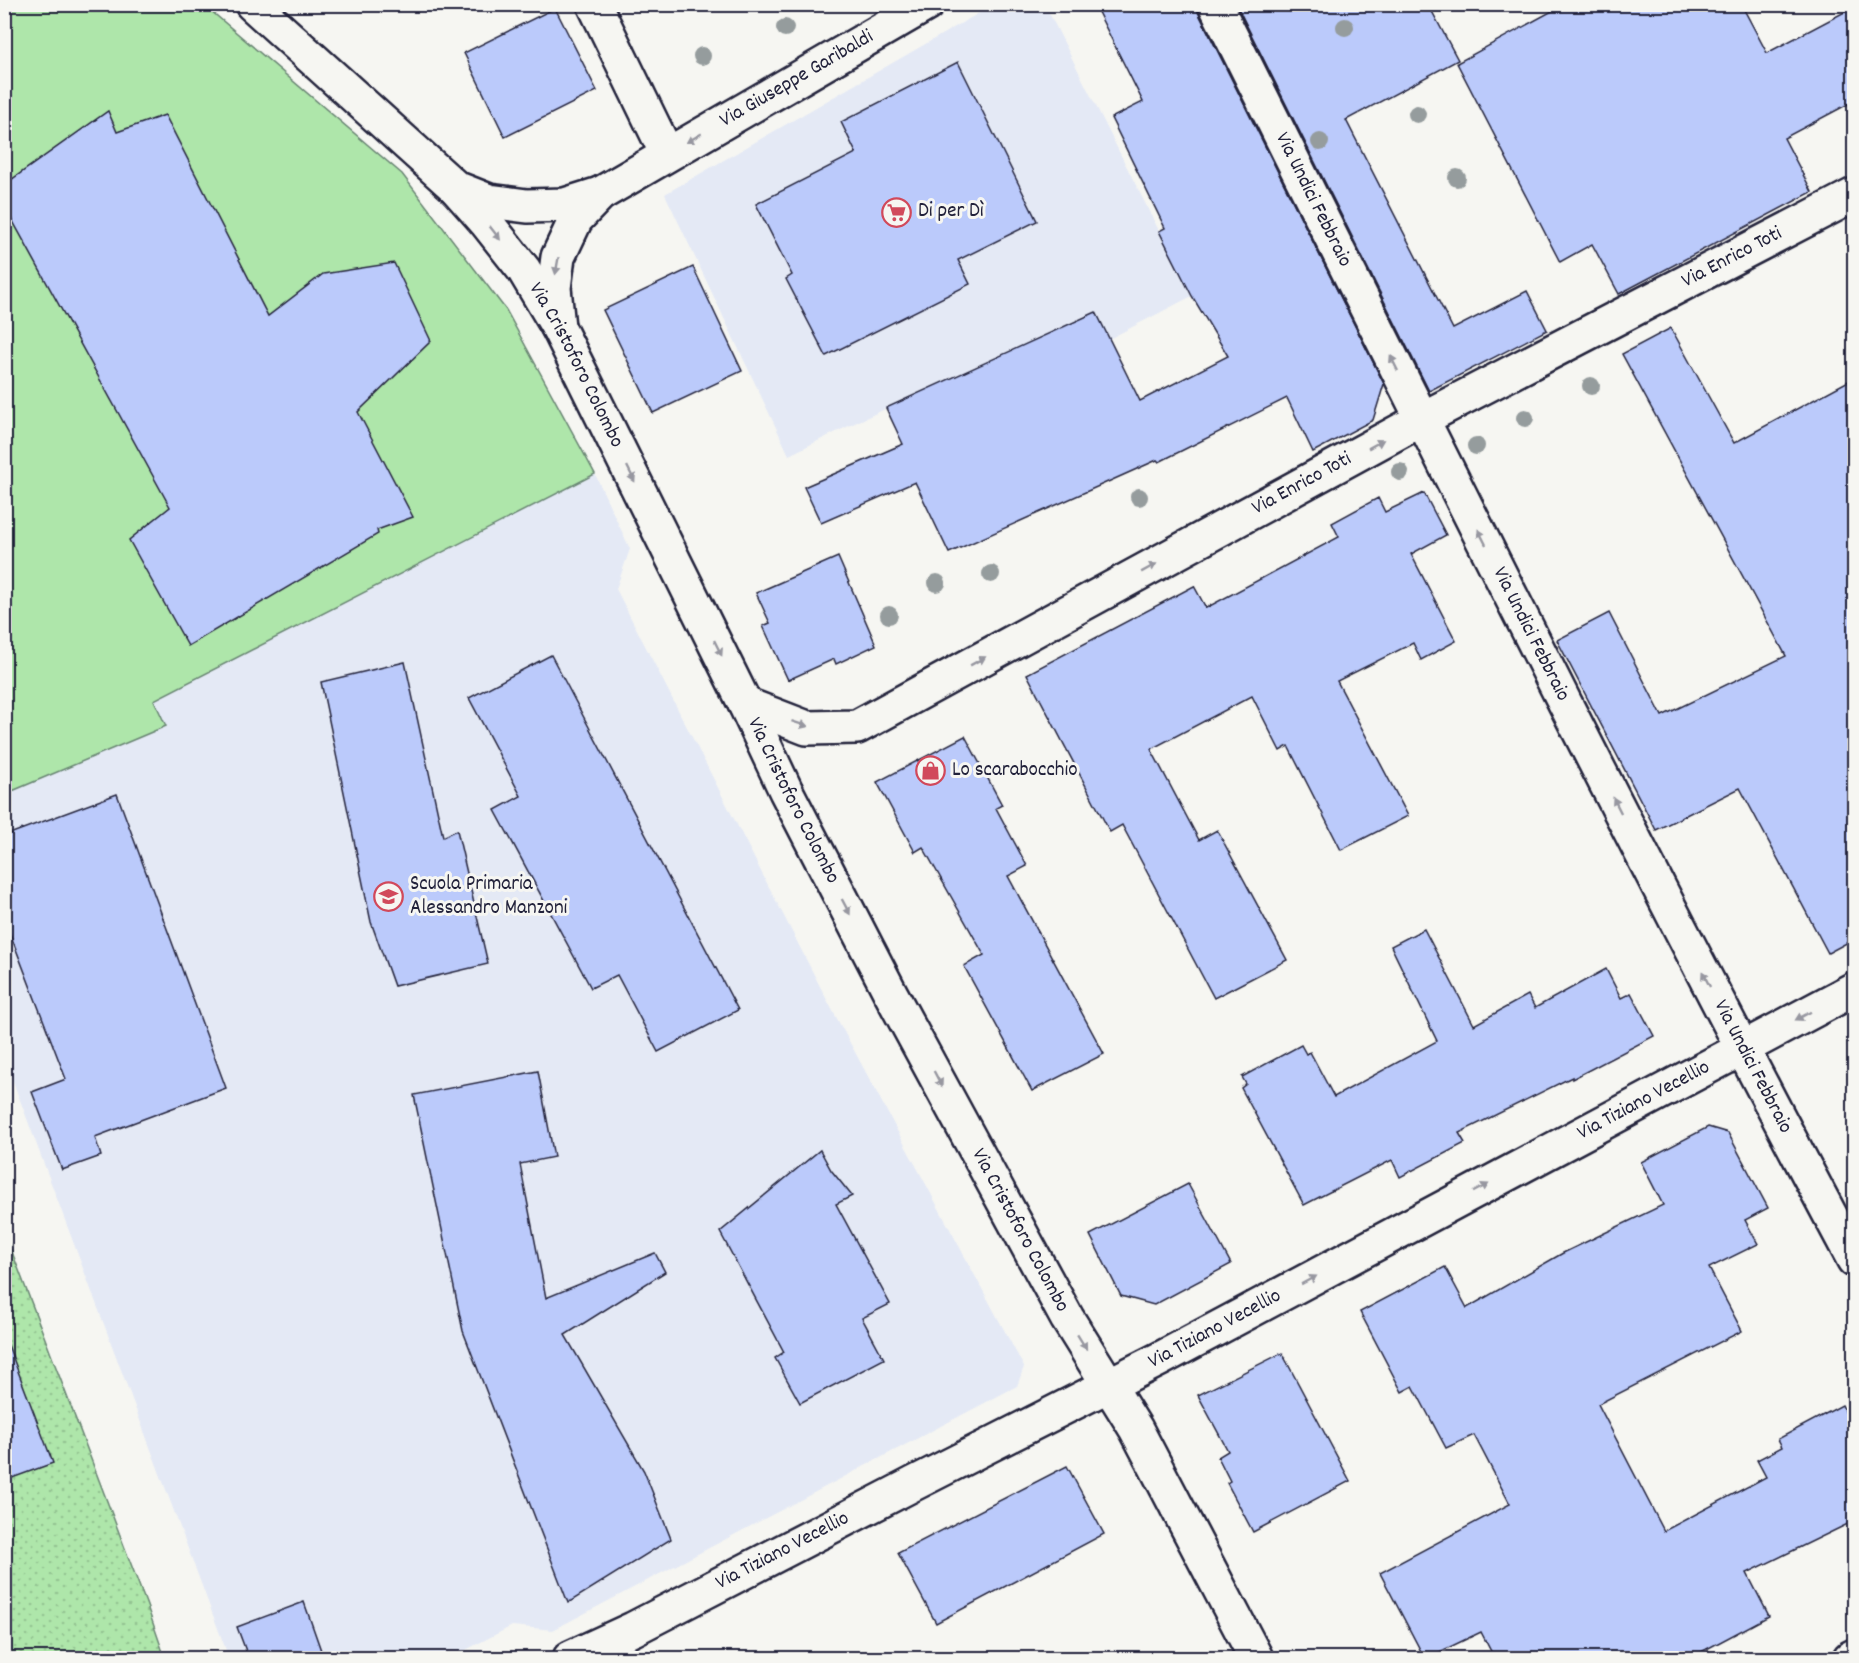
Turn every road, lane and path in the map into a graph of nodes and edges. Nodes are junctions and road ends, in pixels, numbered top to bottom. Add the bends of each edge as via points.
1 (252, 4) edge
2 (594, 4) edge
3 (927, 4) edge
4 (1215, 4) edge
5 (667, 154) junction
6 (456, 188) junction
7 (600, 194) junction
8 (1854, 195) edge
9 (558, 327) junction
10 (1422, 419) junction
11 (745, 704) junction
12 (1854, 989) edge
13 (1742, 1050) junction
14 (1854, 1260) edge
15 (1109, 1385) junction
16 (1854, 1656) edge
17 (570, 1659) edge
18 (1256, 1659) edge
19 (1850, 1659) edge

1 - 6 street, Via Cristoforo Colombo
2 - 5 street
3 -> 5 street, Via Giuseppe Garibaldi
10 -> 4 street, Via Undici Febbraio
5 - 7 street, Via Giuseppe Garibaldi
6 - 7 street, Via Giuseppe Garibaldi via 489,201 526,206 565,205
6 -> 9 street, Via Cristoforo Colombo via 524,270
7 -> 9 street, Via Giuseppe Garibaldi via 576,219 558,257 554,288
8 - 10 street, Via Enrico Toti
9 -> 11 street, Via Cristoforo Colombo
11 -> 10 street, Via Enrico Toti via 807,728 857,727
13 -> 10 street, Via Undici Febbraio
11 -> 15 street, Via Cristoforo Colombo via 891,994 1067,1318
12 -> 13 street, Via Tiziano Vecellio
13 - 14 street, Via Undici Febbraio
15 -> 13 street, Via Tiziano Vecellio
15 - 17 street, Via Tiziano Vecellio
15 - 18 street, Via Cristoforo Colombo
16 - 19 street

